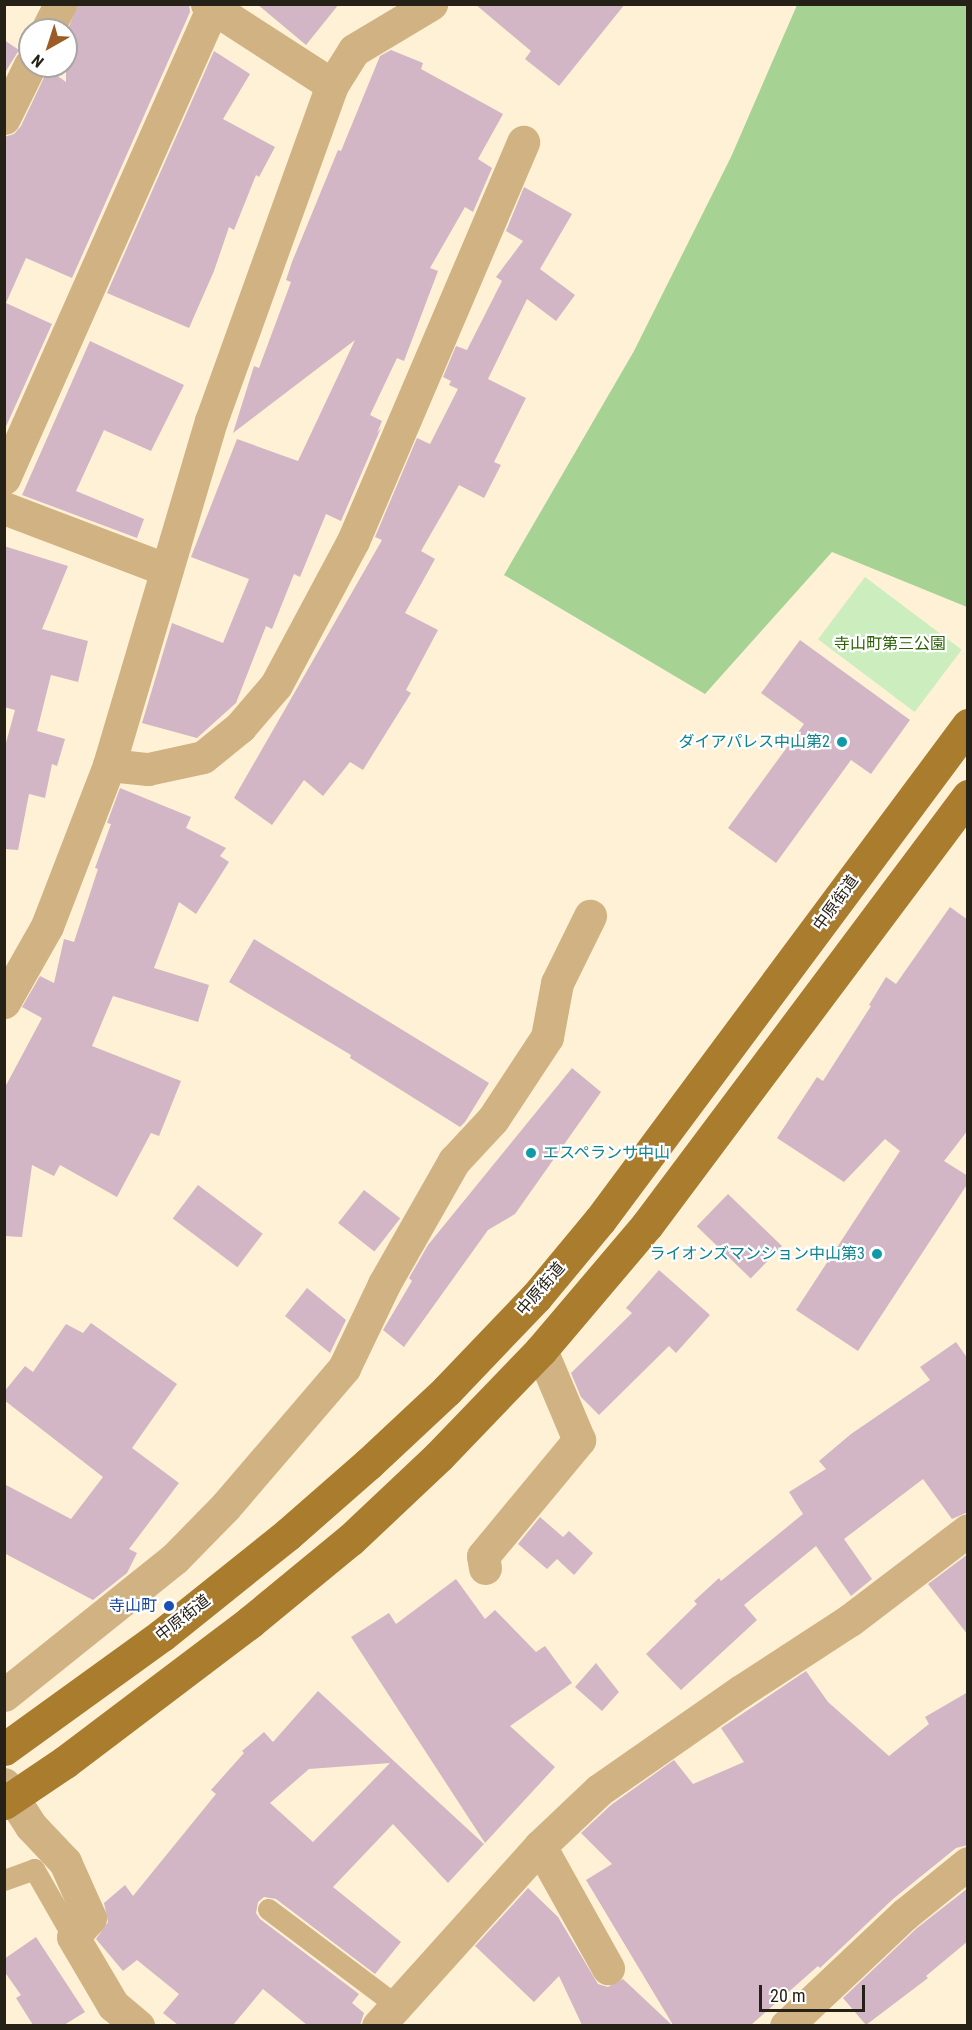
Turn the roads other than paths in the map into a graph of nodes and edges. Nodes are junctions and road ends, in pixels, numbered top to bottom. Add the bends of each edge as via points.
1 (60, 4) edge
2 (431, 4) edge
3 (209, 7) edge
4 (53, 18) edge
5 (24, 78) edge
6 (332, 85) junction
7 (4, 118) edge
8 (523, 142) dead end
9 (4, 478) edge
10 (4, 508) edge
11 (167, 570) junction
12 (968, 725) edge
13 (109, 765) junction
14 (968, 795) edge
15 (590, 916) dead end
16 (4, 1002) edge
17 (541, 1350) junction
18 (968, 1530) edge
19 (485, 1568) dead end
20 (4, 1695) edge
21 (4, 1749) edge
22 (7, 1795) edge
23 (540, 1846) junction
24 (968, 1863) edge
25 (4, 1880) edge
26 (268, 1909) dead end
27 (73, 1937) junction
28 (608, 1968) dead end
29 (396, 2019) edge
30 (138, 2025) edge
31 (786, 2025) edge

1 - 4 street
2 - 6 street via 354,50
3 - 6 street
3 - 9 street
5 - 7 street
6 - 11 street via 211,420
8 - 13 street via 353,541 276,685 240,727 203,757 148,769
10 - 11 street
11 - 13 street
12 - 21 main road, 中原街道 via 600,1220 536,1297 447,1390 297,1527 162,1635
13 - 16 street via 47,926
14 - 17 main road via 647,1225
15 - 20 street via 557,983 547,1037 493,1119 454,1161 384,1284 344,1368 225,1507 175,1558
17 - 19 street via 579,1440 483,1556
17 - 22 main road via 439,1456 350,1540 250,1622 65,1762
18 - 23 street via 850,1620 741,1690 599,1790
22 - 27 street via 65,1862 90,1918
23 - 28 street
23 - 29 street
24 - 31 street via 905,1914
25 - 27 lane via 34,1869
26 - 29 lane
27 - 30 street via 113,2005

